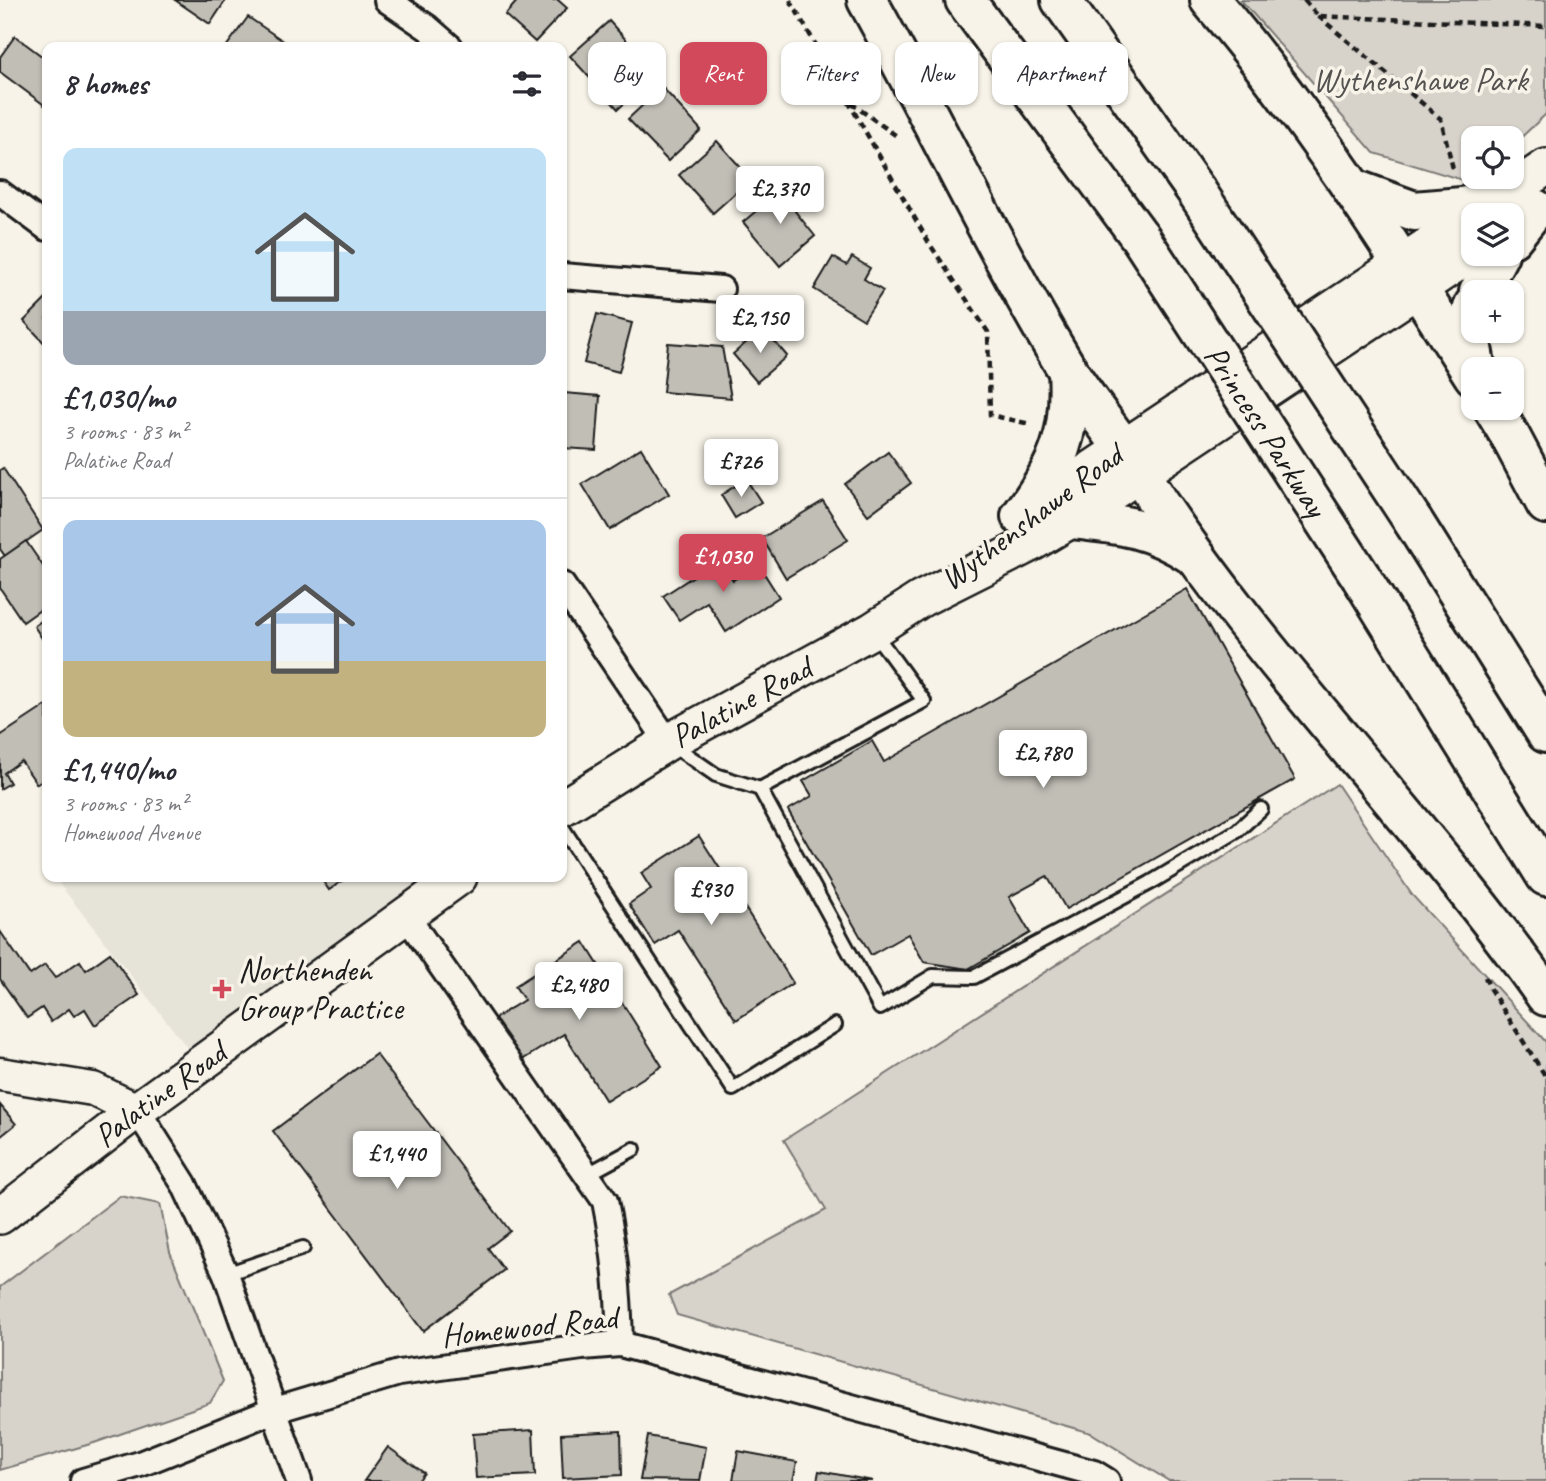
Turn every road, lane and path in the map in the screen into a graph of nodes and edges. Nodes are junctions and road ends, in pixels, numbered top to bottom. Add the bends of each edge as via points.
1 (387, 0) edge
2 (790, 0) edge
3 (867, 0) edge
4 (965, 0) edge
5 (1061, 0) edge
6 (1210, 0) edge
7 (1304, 0) edge
8 (1318, 16) junction
9 (1546, 26) edge
10 (444, 42) edge
11 (814, 42) edge
12 (850, 105) edge
13 (854, 105) edge
14 (905, 142) dead end
15 (1546, 167) edge
16 (1354, 189) junction
17 (0, 193) edge
18 (1504, 203) edge
19 (1519, 203) edge
20 (1461, 212) edge
21 (42, 224) edge
22 (1461, 244) edge
23 (1461, 257) edge
24 (567, 276) edge
25 (1410, 276) junction
26 (721, 289) dead end
27 (1462, 357) edge
28 (1068, 370) junction
29 (1500, 420) edge
30 (1036, 425) dead end
31 (1132, 460) junction
32 (1546, 504) edge
33 (1021, 516) junction
34 (1072, 519) junction
35 (1200, 560) junction
36 (567, 592) edge
37 (921, 599) junction
38 (873, 631) junction
39 (1546, 733) edge
40 (668, 742) junction
41 (760, 789) junction
42 (567, 805) edge
43 (1261, 809) dead end
44 (567, 835) edge
45 (1546, 876) edge
46 (452, 882) edge
47 (405, 914) junction
48 (1546, 996) edge
49 (835, 1025) dead end
50 (0, 1074) edge
51 (137, 1110) junction
52 (634, 1149) dead end
53 (586, 1175) junction
54 (0, 1216) edge
55 (303, 1248) dead end
56 (226, 1274) junction
57 (620, 1344) junction
58 (272, 1411) junction
59 (82, 1481) edge
60 (299, 1481) edge
61 (1107, 1481) edge

1 - 10 street
2 - 11 path
3 - 28 highway via 961,182
4 - 45 highway, Princess Parkway, bridge via 1140,237 1361,577
5 - 39 highway, bridge via 1197,192
6 - 16 highway
7 - 8 path
8 - 9 path
8 - 18 path via 1441,119
12 - 30 path via 929,243 988,332 990,415
13 - 14 path
15 - 19 main road, Wythenshawe Road
16 - 20 highway via 1415,211
16 - 25 highway
17 - 21 street
22 - 25 main road, Wythenshawe Road
23 - 25 main road, Wythenshawe Road
24 - 26 street
25 - 27 highway
25 - 31 main road, Wythenshawe Road
28 - 31 highway
28 - 33 highway via 1065,434 1048,478
29 - 32 highway
31 - 33 main road, Wythenshawe Road
31 - 34 main road, Wythenshawe Road
31 - 35 highway
33 - 37 main road, Wythenshawe Road
34 - 35 highway via 1134,526 1172,541
34 - 37 main road, Wythenshawe Road
35 - 48 highway
36 - 40 street
37 - 38 main road, Palatine Road
38 - 40 main road, Palatine Road
38 - 41 lane via 924,701
40 - 41 lane via 716,775
40 - 42 main road, Palatine Road
41 - 43 lane via 880,1008 933,976 974,977 1150,883 1237,831
44 - 49 lane via 733,1089
46 - 47 main road, Palatine Road
47 - 51 main road, Palatine Road
47 - 53 street
50 - 51 street via 93,1089
51 - 54 main road, Palatine Road
51 - 56 street via 184,1184
52 - 53 lane
53 - 57 street via 605,1201 614,1243
55 - 56 lane
56 - 58 street
57 - 58 street, Homewood Road via 399,1373
57 - 61 street, Homewood Road via 1094,1473
58 - 59 street, Homewood Road via 140,1464
58 - 60 street

